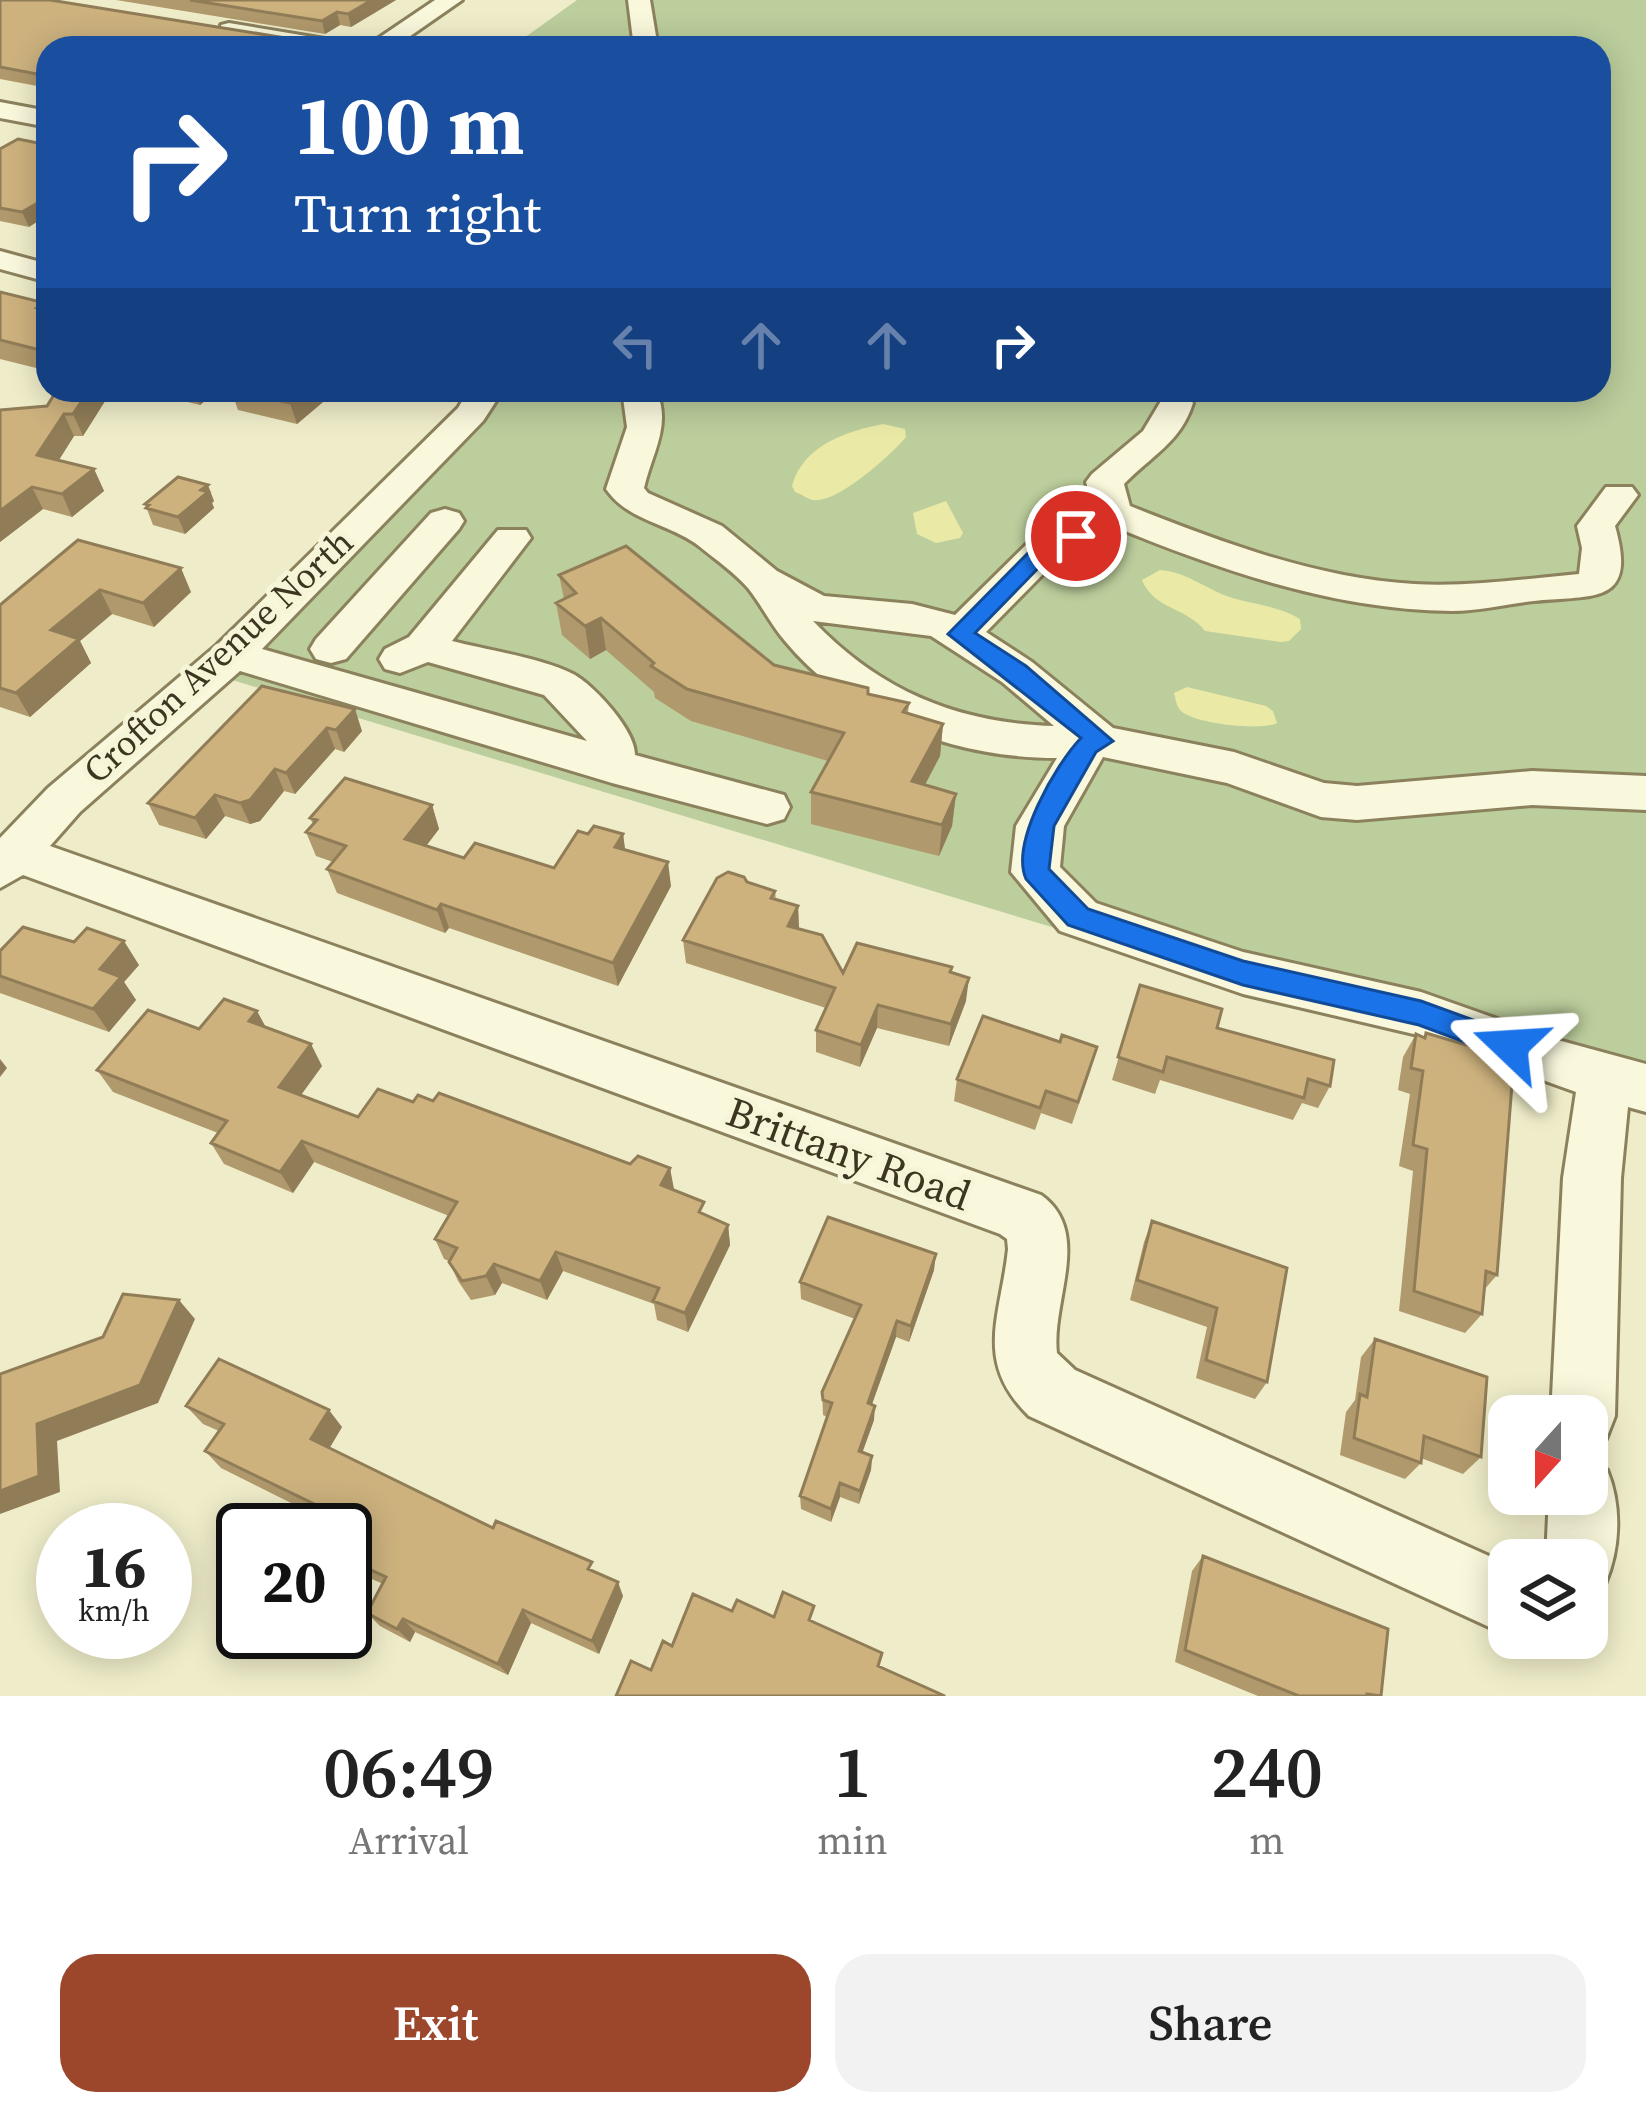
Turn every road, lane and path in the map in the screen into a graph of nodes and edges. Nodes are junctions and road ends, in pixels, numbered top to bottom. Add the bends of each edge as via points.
1 (452, 0) edge
2 (639, 0) edge
3 (203, 26) edge
4 (264, 36) edge
5 (395, 36) edge
6 (644, 36) edge
7 (0, 110) edge
8 (36, 117) edge
9 (0, 260) edge
10 (36, 266) edge
11 (478, 402) edge
12 (646, 402) edge
13 (1176, 403) dead end
14 (1618, 495) dead end
15 (1113, 513) junction
16 (445, 521) dead end
17 (512, 538) dead end
18 (764, 580) junction
19 (960, 634) junction
20 (245, 641) junction
21 (424, 647) junction
22 (348, 668) junction
23 (1100, 741) junction
24 (612, 767) junction
25 (1646, 794) edge
26 (767, 807) dead end
27 (8, 861) edge
28 (1623, 1093) edge
29 (1584, 1395) edge
30 (1488, 1591) edge

1 - 5 street
2 - 6 street
3 - 4 street
7 - 8 street
9 - 10 street
11 - 20 street, Crofton Avenue North
12 - 18 street via 629,495 708,534
13 - 15 street via 1161,438 1105,482
14 - 15 street via 1596,526 1600,580 1450,598 1278,572
15 - 19 street via 1045,549
16 - 22 street
17 - 21 street
18 - 19 street via 815,608 931,620
18 - 23 street via 835,668 916,718 1014,743
19 - 23 street
20 - 22 street
20 - 27 street, Crofton Avenue North via 64,800
21 - 22 street
21 - 24 street via 559,685 613,740
22 - 24 street
23 - 25 street via 1234,768 1321,800 1532,788
23 - 28 street via 1087,746 1040,826 1035,872 1078,917 1243,973 1421,1013
24 - 26 street
27 - 30 street, Brittany Road via 1021,1214 1035,1225 1040,1245 1022,1338 1032,1379
28 - 29 street via 1589,1224

